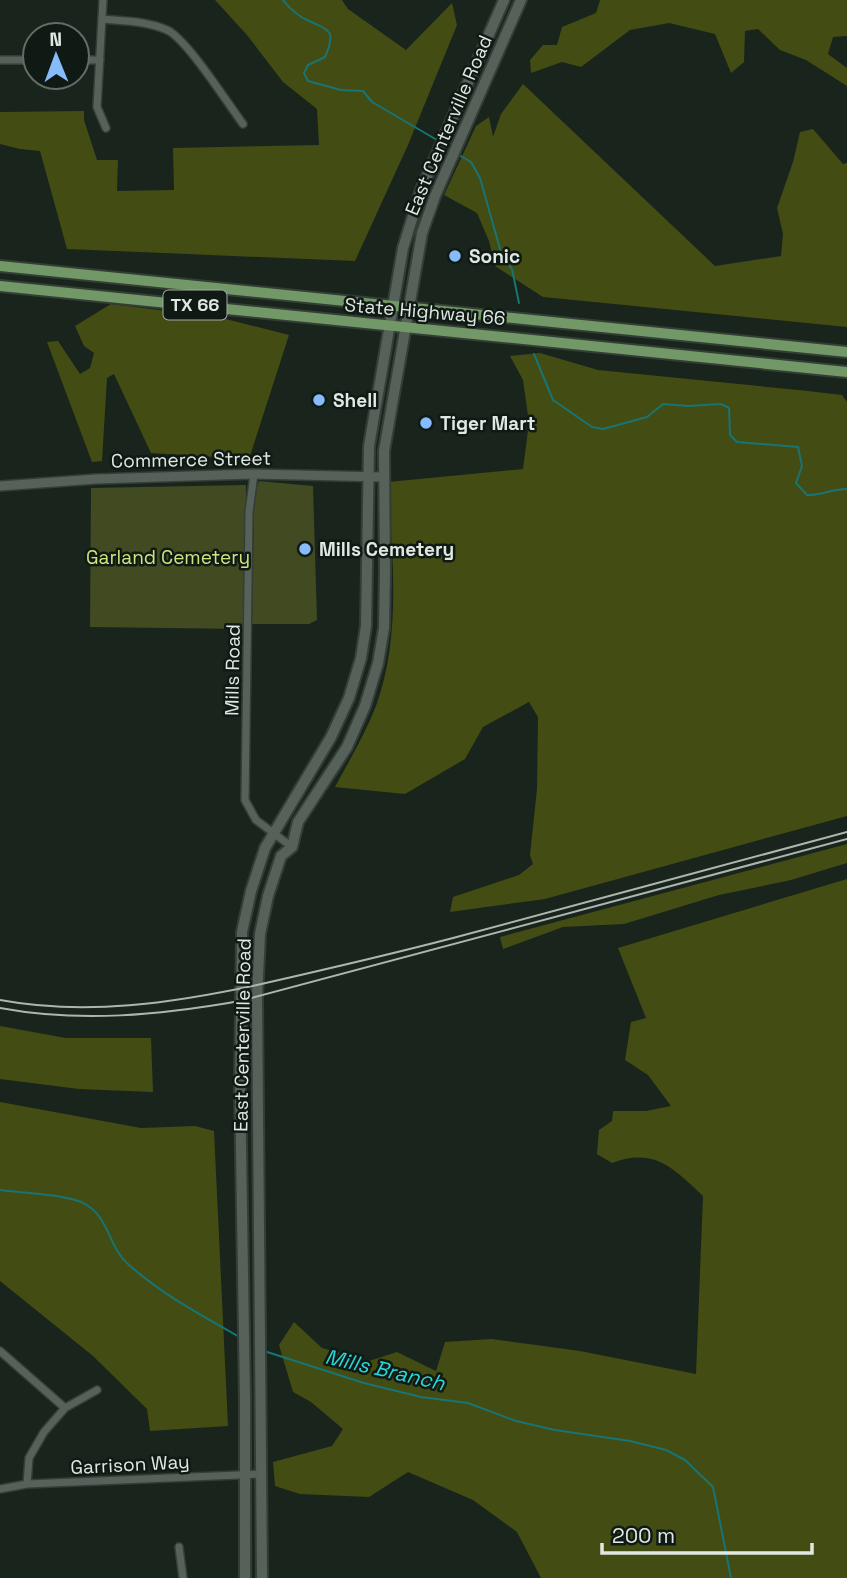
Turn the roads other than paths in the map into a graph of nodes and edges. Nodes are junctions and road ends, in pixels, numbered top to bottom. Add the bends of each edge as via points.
1 (103, 0) edge
2 (504, 0) edge
3 (521, 0) edge
4 (102, 19) junction
5 (0, 60) edge
6 (21, 60) edge
7 (91, 60) edge
8 (100, 60) junction
9 (243, 124) dead end
10 (106, 128) dead end
11 (0, 266) edge
12 (0, 286) edge
13 (393, 307) junction
14 (411, 309) junction
15 (390, 326) junction
16 (407, 327) junction
17 (847, 352) edge
18 (846, 372) edge
19 (254, 474) junction
20 (368, 477) junction
21 (383, 477) junction
22 (0, 486) edge
23 (273, 832) junction
24 (292, 846) junction
25 (264, 912) junction
26 (246, 914) junction
27 (240, 1085) junction
28 (257, 1085) junction
29 (242, 1224) junction
30 (259, 1224) junction
31 (0, 1351) edge
32 (97, 1390) dead end
33 (65, 1408) junction
34 (244, 1474) junction
35 (261, 1474) junction
36 (27, 1484) junction
37 (0, 1489) edge
38 (179, 1547) dead end
39 (183, 1578) edge
40 (244, 1578) edge
41 (262, 1578) edge

1 - 4 street
2 - 13 main road, East Centerville Road via 421,190 403,248
3 - 14 main road, East Centerville Road via 435,196 422,233
4 - 8 street
4 - 9 street via 140,22 170,31
5 - 6 street
7 - 8 street
8 - 10 street via 97,107
11 - 13 main road, State Highway 66 / TX 66
12 - 15 main road, State Highway 66 / TX 66
13 - 14 main road, State Highway 66 / TX 66
13 - 15 main road, East Centerville Road
14 - 16 main road, East Centerville Road
14 - 17 main road, State Highway 66 / TX 66
15 - 16 main road, State Highway 66 / TX 66
15 - 20 main road, East Centerville Road
16 - 18 main road, State Highway 66 / TX 66
16 - 21 main road, East Centerville Road via 386,435
19 - 20 street, Commerce Street
19 - 22 street, Commerce Street
19 - 23 street, Mills Road via 249,512 245,800 256,820
20 - 21 street, Commerce Street
20 - 23 main road, East Centerville Road via 366,626 361,657 331,737
21 - 24 main road, East Centerville Road via 384,628 378,663 347,747 298,822
23 - 24 street, Mills Road
23 - 26 main road, East Centerville Road
24 - 25 main road, East Centerville Road via 281,856
25 - 26 main road
25 - 28 main road, East Centerville Road via 257,980
26 - 27 main road, East Centerville Road via 240,954
27 - 28 main road
27 - 29 main road, East Centerville Road
28 - 30 main road, East Centerville Road
29 - 30 main road
29 - 34 main road, East Centerville Road
30 - 35 main road, East Centerville Road
31 - 33 street
32 - 33 street
33 - 36 street via 29,1458
34 - 35 street, Garrison Way
34 - 36 street, Garrison Way
34 - 40 main road, East Centerville Road
35 - 41 main road, East Centerville Road
36 - 37 street, Garrison Way
38 - 39 street

